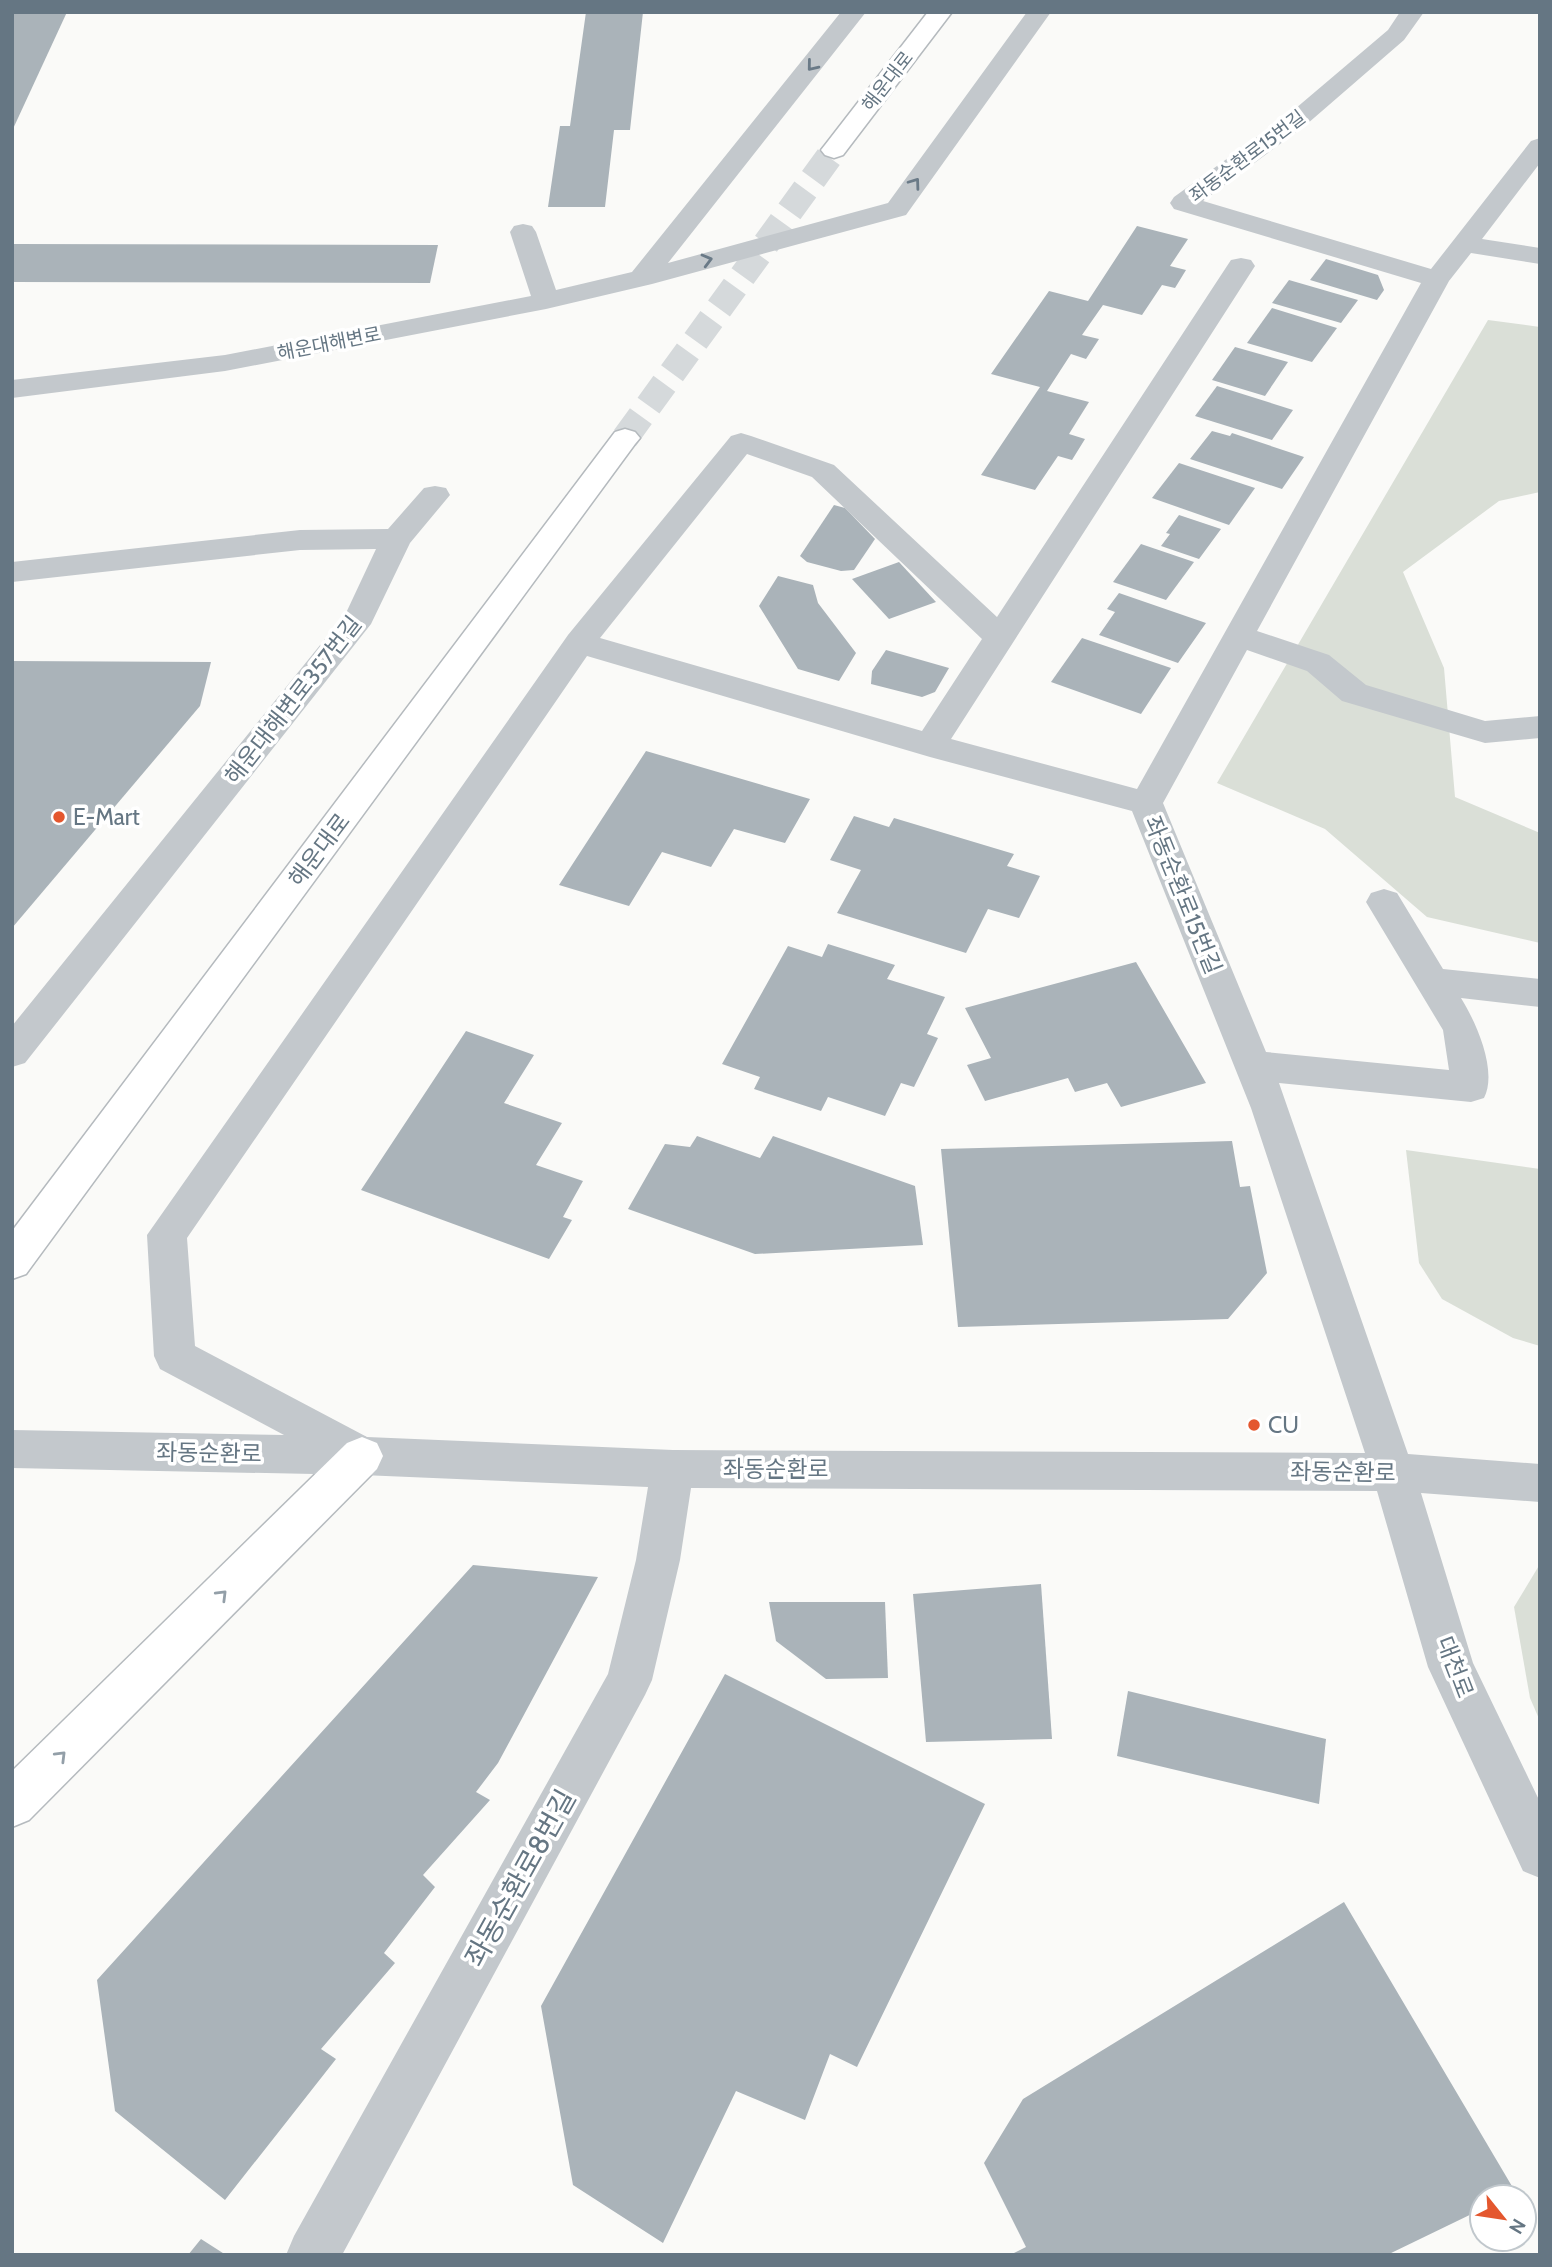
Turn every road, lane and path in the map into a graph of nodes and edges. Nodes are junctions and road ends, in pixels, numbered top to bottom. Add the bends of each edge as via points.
1 (855, 12) edge
2 (940, 12) edge
3 (1039, 12) edge
4 (1412, 12) edge
5 (1540, 146) edge
6 (834, 150) tunnel mouth
7 (523, 232) dead end
8 (1464, 244) junction
9 (1540, 256) edge
10 (1241, 265) dead end
11 (642, 278) junction
12 (1437, 279) junction
13 (546, 301) junction
14 (12, 389) edge
15 (625, 438) tunnel mouth
16 (435, 495) dead end
17 (396, 539) junction
18 (12, 572) edge
19 (1239, 636) junction
20 (1000, 638) junction
21 (579, 643) junction
22 (1540, 727) edge
23 (930, 745) junction
24 (1146, 803) junction
25 (1384, 902) dead end
26 (1431, 981) junction
27 (1540, 993) edge
28 (12, 1053) edge
29 (1254, 1066) junction
30 (12, 1262) edge
31 (12, 1449) edge
32 (362, 1456) junction
33 (673, 1469) junction
34 (1393, 1472) junction
35 (1540, 1483) edge
36 (12, 1804) edge
37 (1540, 1854) edge
38 (329, 2249) edge

1 -> 11 street
2 - 6 main road, 해운대로
11 -> 3 street, 해운대해변로 via 897,209
4 - 12 street, 좌동순환로15번길 via 1396,35 1298,119 1183,204
5 - 8 street, 좌동순환로15번길
7 - 13 street
8 - 9 street
8 - 12 street, 좌동순환로15번길
10 - 20 street
11 - 13 street, 해운대해변로
12 - 19 street, 좌동순환로15번길
13 - 14 street, 해운대해변로 via 225,363
15 - 30 main road, 해운대로
16 - 17 street, 해운대해변로357번길
17 - 18 street via 300,540
17 - 28 street, 해운대해변로357번길 via 360,617
19 - 22 street via 1318,663 1354,693 1485,732
19 - 24 street, 좌동순환로15번길
20 - 21 street via 823,471 741,442
20 - 23 street
21 - 23 street
21 - 32 street via 167,1235 175,1356
23 - 24 street
24 - 29 street, 좌동순환로15번길
25 - 26 street
26 - 27 street
26 - 29 street via 1461,1029 1471,1087
29 - 34 street, 좌동순환로15번길
31 - 32 street, 좌동순환로
32 - 33 street, 좌동순환로
36 -> 32 main road
33 - 34 street, 좌동순환로
33 - 38 street, 좌동순환로8번길 via 658,1560 629,1680
34 - 35 street, 좌동순환로
34 - 37 street, 대천로 via 1451,1667

